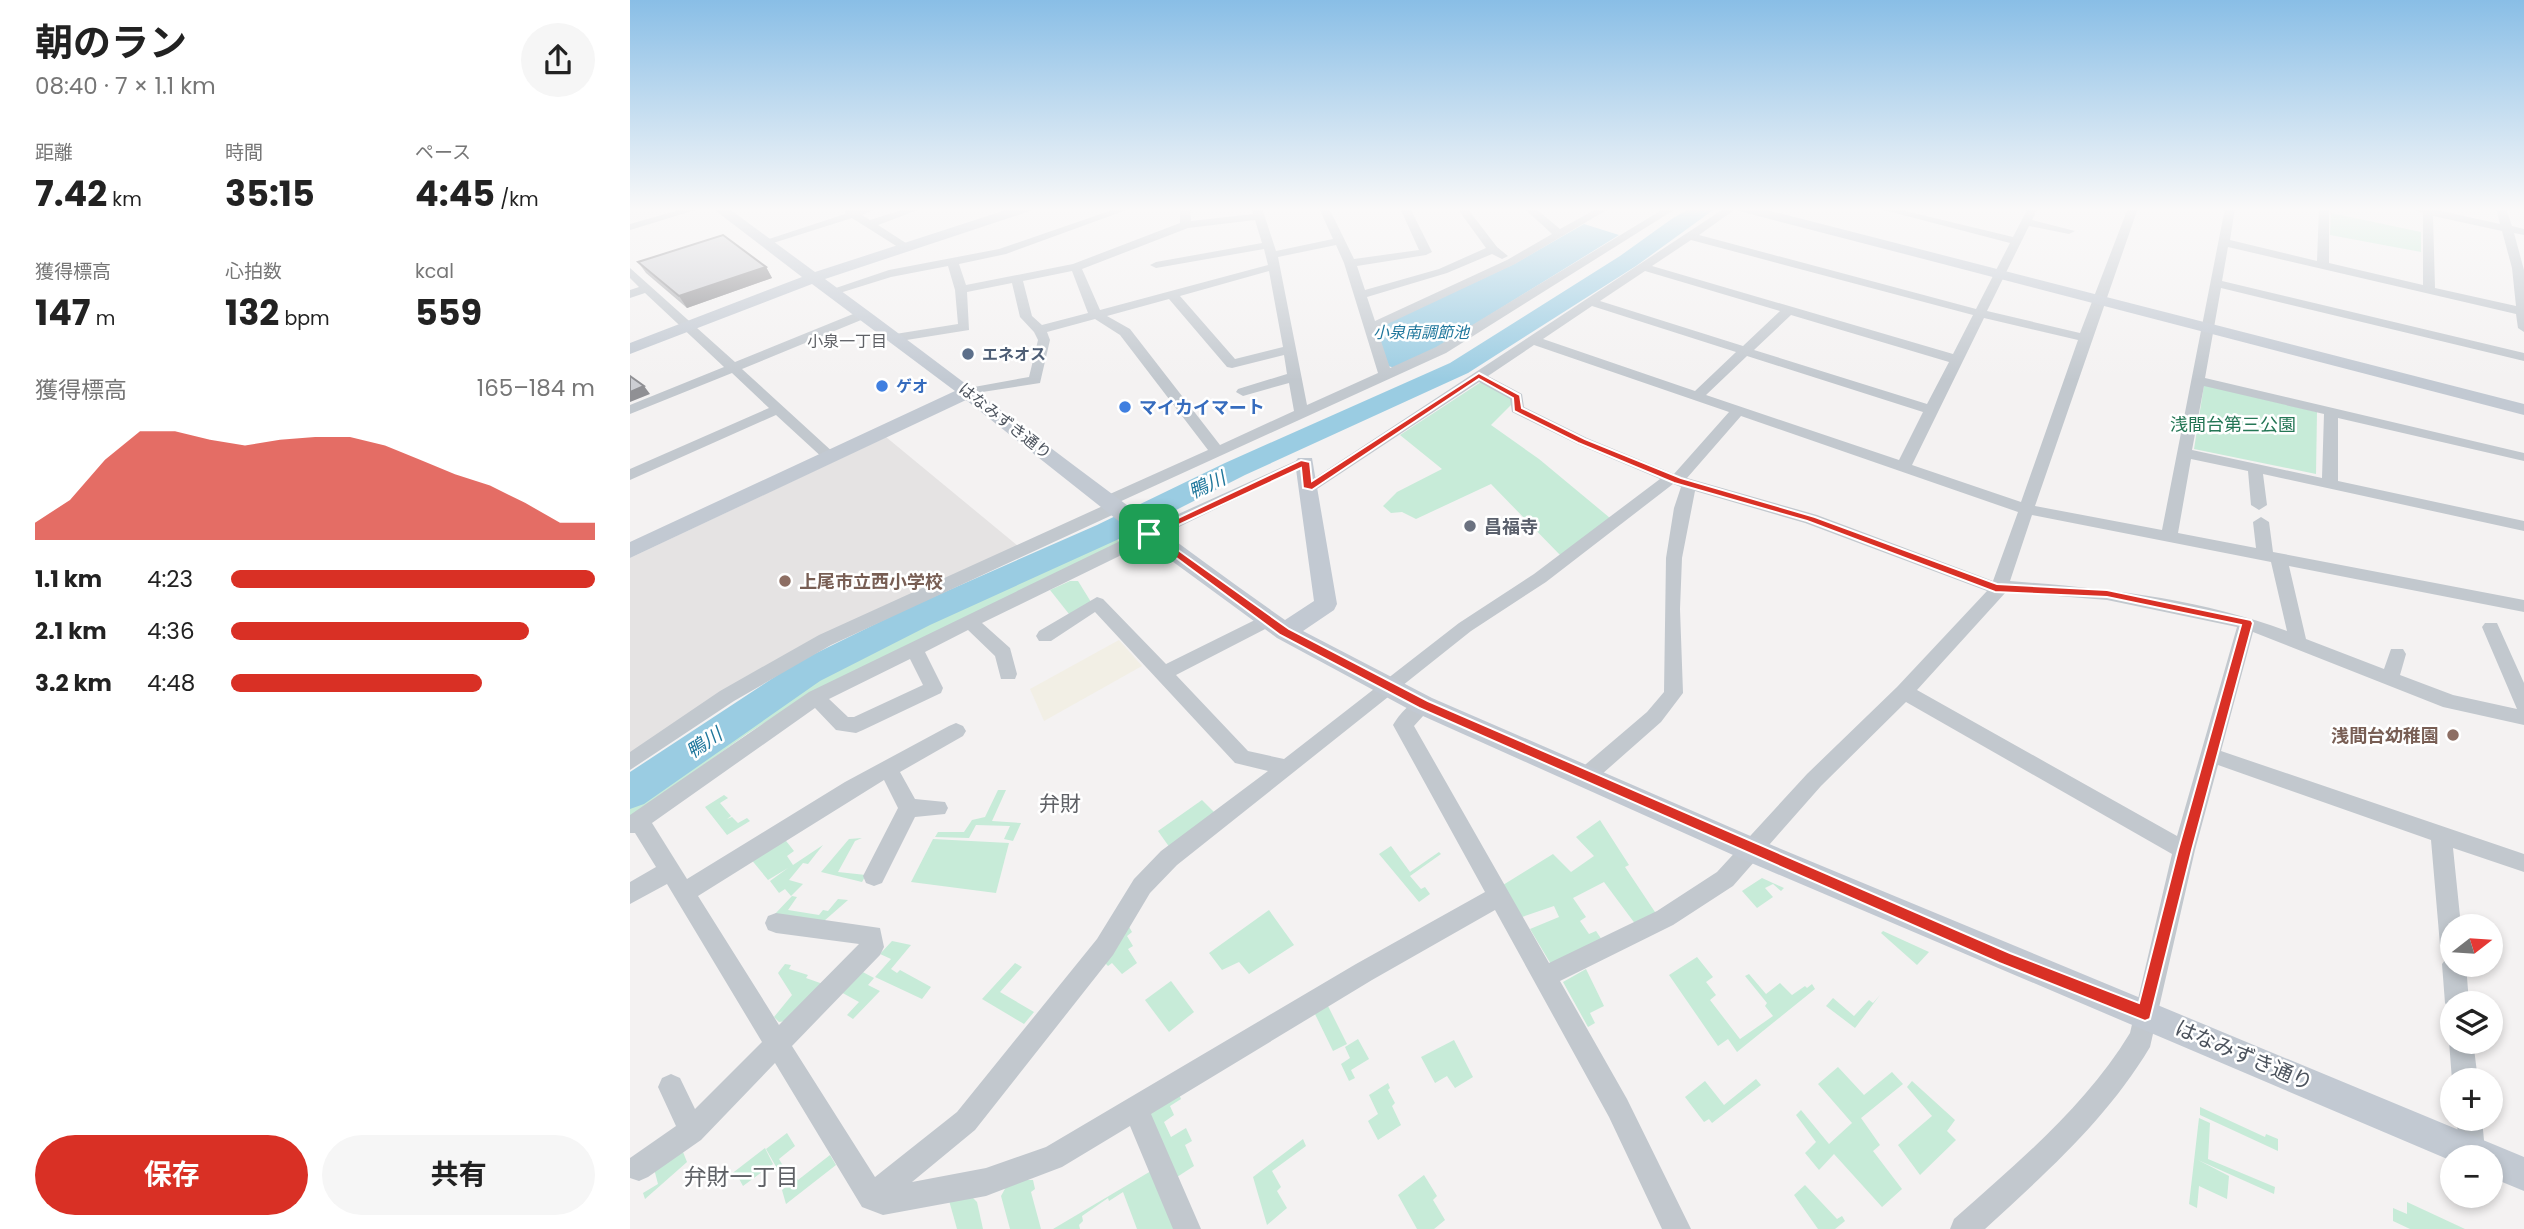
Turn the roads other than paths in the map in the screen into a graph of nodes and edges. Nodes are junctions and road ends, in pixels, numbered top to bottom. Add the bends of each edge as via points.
1 (798, 265) edge
2 (849, 265) edge
3 (935, 265) edge
4 (954, 265) edge
5 (1080, 265) edge
6 (1247, 265) edge
7 (1273, 265) edge
8 (1350, 265) edge
9 (1456, 265) edge
10 (1504, 265) edge
11 (1579, 265) edge
12 (1799, 265) edge
13 (1970, 265) edge
14 (2004, 265) edge
15 (2111, 265) edge
16 (2219, 265) edge
17 (2429, 265) edge
18 (2517, 265) edge
19 (2323, 266) edge
20 (1076, 267) junction
21 (1643, 267) joint
22 (630, 272) edge
23 (2000, 273) junction
24 (814, 277) junction
25 (1017, 280) junction
26 (2216, 283) junction
27 (647, 288) junction
28 (961, 290) junction
29 (2429, 290) junction
30 (830, 292) junction
31 (630, 294) edge
32 (1172, 294) junction
33 (1360, 295) junction
34 (2098, 299) junction
35 (1590, 302) junction
36 (1789, 310) junction
37 (2523, 311) edge
38 (1978, 313) junction
39 (1095, 314) junction
40 (862, 315) junction
41 (690, 326) junction
42 (2207, 327) junction
43 (1370, 328) junction
44 (2524, 328) edge
45 (1040, 330) junction
46 (894, 338) junction
47 (2085, 338) junction
48 (1533, 340) junction
49 (630, 349) edge
50 (1287, 349) junction
51 (1745, 351) junction
52 (2524, 356) edge
53 (1955, 359) junction
54 (732, 366) junction
55 (1385, 376) junction
56 (1479, 376) junction
57 (1293, 377) junction
58 (2199, 381) junction
59 (968, 392) junction
60 (1243, 392) dead end
61 (1696, 397) junction
62 (778, 409) junction
63 (630, 410) edge
64 (1931, 410) junction
65 (2524, 410) edge
66 (1737, 411) junction
67 (1301, 412) junction
68 (2331, 413) junction
69 (1217, 451) junction
70 (2185, 453) junction
71 (830, 457) junction
72 (2524, 457) edge
73 (1305, 462) joint
74 (1903, 467) junction
75 (2255, 468) junction
76 (630, 475) edge
77 (1679, 481) junction
78 (2330, 484) junction
79 (1308, 488) junction
80 (1114, 506) junction
81 (2026, 509) junction
82 (2524, 526) edge
83 (1146, 532) junction
84 (2169, 537) junction
85 (630, 551) edge
86 (2272, 557) junction
87 (2000, 588) junction
88 (2524, 606) edge
89 (969, 621) junction
90 (2247, 623) junction
91 (1277, 626) junction
92 (2491, 627) dead end
93 (1045, 636) dead end
94 (2298, 642) junction
95 (914, 648) junction
96 (2397, 654) dead end
97 (1008, 674) dead end
98 (1163, 674) junction
99 (2390, 678) junction
100 (1390, 688) junction
101 (1904, 692) junction
102 (816, 697) junction
103 (1423, 705) junction
104 (2524, 705) edge
105 (2524, 718) edge
106 (956, 731) dead end
107 (2211, 755) junction
108 (630, 762) edge
109 (1286, 768) junction
110 (888, 769) junction
111 (1586, 776) junction
112 (909, 808) junction
113 (938, 808) dead end
114 (635, 823) edge
115 (2441, 834) junction
116 (1752, 850) junction
117 (2185, 850) junction
118 (2524, 863) edge
119 (671, 870) junction
120 (874, 876) dead end
121 (684, 893) junction
122 (630, 894) edge
123 (1499, 896) junction
124 (2449, 914) edge
125 (776, 923) dead end
126 (1546, 976) junction
127 (2145, 1013) junction
128 (779, 1043) junction
129 (671, 1087) dead end
130 (1136, 1109) junction
131 (692, 1131) junction
132 (2456, 1145) edge
133 (2503, 1165) edge
134 (639, 1168) dead end
135 (2524, 1174) edge
136 (872, 1197) junction
137 (1187, 1229) edge
138 (1676, 1229) edge
139 (1964, 1229) edge

1 - 24 street, はなみずき通り
2 - 24 street
3 - 30 street
4 - 28 street
5 - 20 street
6 - 32 street
7 - 50 street
8 - 33 street
9 - 33 street
10 - 43 street
11 - 55 street via 1441,350
12 - 38 street
13 - 23 street
14 - 23 street
15 - 34 street
16 - 26 street
17 - 29 street
18 - 37 street
19 - 29 street
20 - 25 street
20 - 39 street
21 - 35 street
21 - 36 street
22 - 27 street
23 - 34 street
23 - 38 street
24 - 30 street, はなみずき通り
24 - 41 street
25 - 28 street
25 - 45 street via 1026,317
26 - 42 street
26 - 52 street
27 - 31 street
27 - 41 street
28 - 46 street via 965,327
29 - 37 street
30 - 40 street, はなみずき通り
32 - 39 street
32 - 50 street via 1232,364
33 - 43 street
34 - 42 street
34 - 47 street
35 - 48 street
35 - 51 street
36 - 51 street
36 - 53 street
37 - 44 street
38 - 47 street
38 - 53 street
39 - 45 street
39 - 69 street via 1125,332
40 - 46 street, はなみずき通り
40 - 54 street
41 - 49 street
41 - 54 street
42 - 58 street
42 - 65 street
43 - 55 street
45 - 59 street via 1044,340 1035,380
46 - 59 street, はなみずき通り
47 - 81 street
48 - 56 street
48 - 61 street
50 - 57 street
51 - 61 street
51 - 64 street
53 - 64 street
54 - 62 street
54 - 63 street
55 - 67 street
56 - 77 street via 1517,397 1517,409
56 - 79 street
57 - 60 street
57 - 67 street
58 - 68 street
58 - 70 street
59 - 71 street
59 - 80 street, はなみずき通り
61 - 66 street
62 - 71 street
62 - 76 street
64 - 74 street
66 - 74 street
66 - 77 street
67 - 69 street
68 - 72 street
68 - 78 street
69 - 80 street
70 - 75 street
70 - 84 street
71 - 85 street
73 - 79 street
73 - 83 street
74 - 81 street
75 - 78 street
75 - 86 street via 2260,513
77 - 87 street via 1811,519
77 - 100 street via 1465,627
77 - 111 street via 1674,693 1654,717
78 - 82 street
79 - 91 street via 1326,604
80 - 83 street, はなみずき通り
80 - 108 street via 825,640 727,696
81 - 84 street
81 - 87 street
83 - 89 street
83 - 91 street, はなみずき通り
84 - 86 street
86 - 88 street
86 - 94 street
87 - 90 street via 2107,594
87 - 101 street
89 - 95 street
89 - 97 street via 1004,653
90 - 94 street
90 - 107 street
91 - 98 street
91 - 100 street, はなみずき通り
92 - 104 street
93 - 98 street via 1097,603
94 - 99 street
95 - 102 street
95 - 102 street via 934,688 856,725 843,725
96 - 99 street
98 - 109 street via 1242,757
99 - 105 street via 2450,702
100 - 103 street, はなみずき通り
100 - 109 street
101 - 116 street via 1814,780
101 - 117 street
102 - 114 street
103 - 111 street, はなみずき通り
103 - 123 street via 1403,725
106 - 110 street
107 - 115 street
107 - 117 street
109 - 136 street via 1169,858 1143,886 1105,947 966,1121
110 - 112 street
110 - 121 street
111 - 116 street, はなみずき通り
112 - 113 street
112 - 120 street
114 - 119 street
115 - 118 street
115 - 124 street
116 - 126 street via 1726,879 1665,918
116 - 127 street, はなみずき通り
117 - 127 street
119 - 121 street
119 - 122 street
121 - 128 street
123 - 126 street
123 - 130 street
125 - 128 street via 872,934 872,947
126 - 138 street via 1618,1108
127 - 132 street, はなみずき通り
127 - 139 street via 2141,1038 2126,1066 2064,1134
128 - 131 street
128 - 136 street
129 - 131 street
130 - 136 street via 1052,1158 986,1182 902,1199
130 - 137 street
131 - 134 street
133 - 135 street, はなみずき通り

